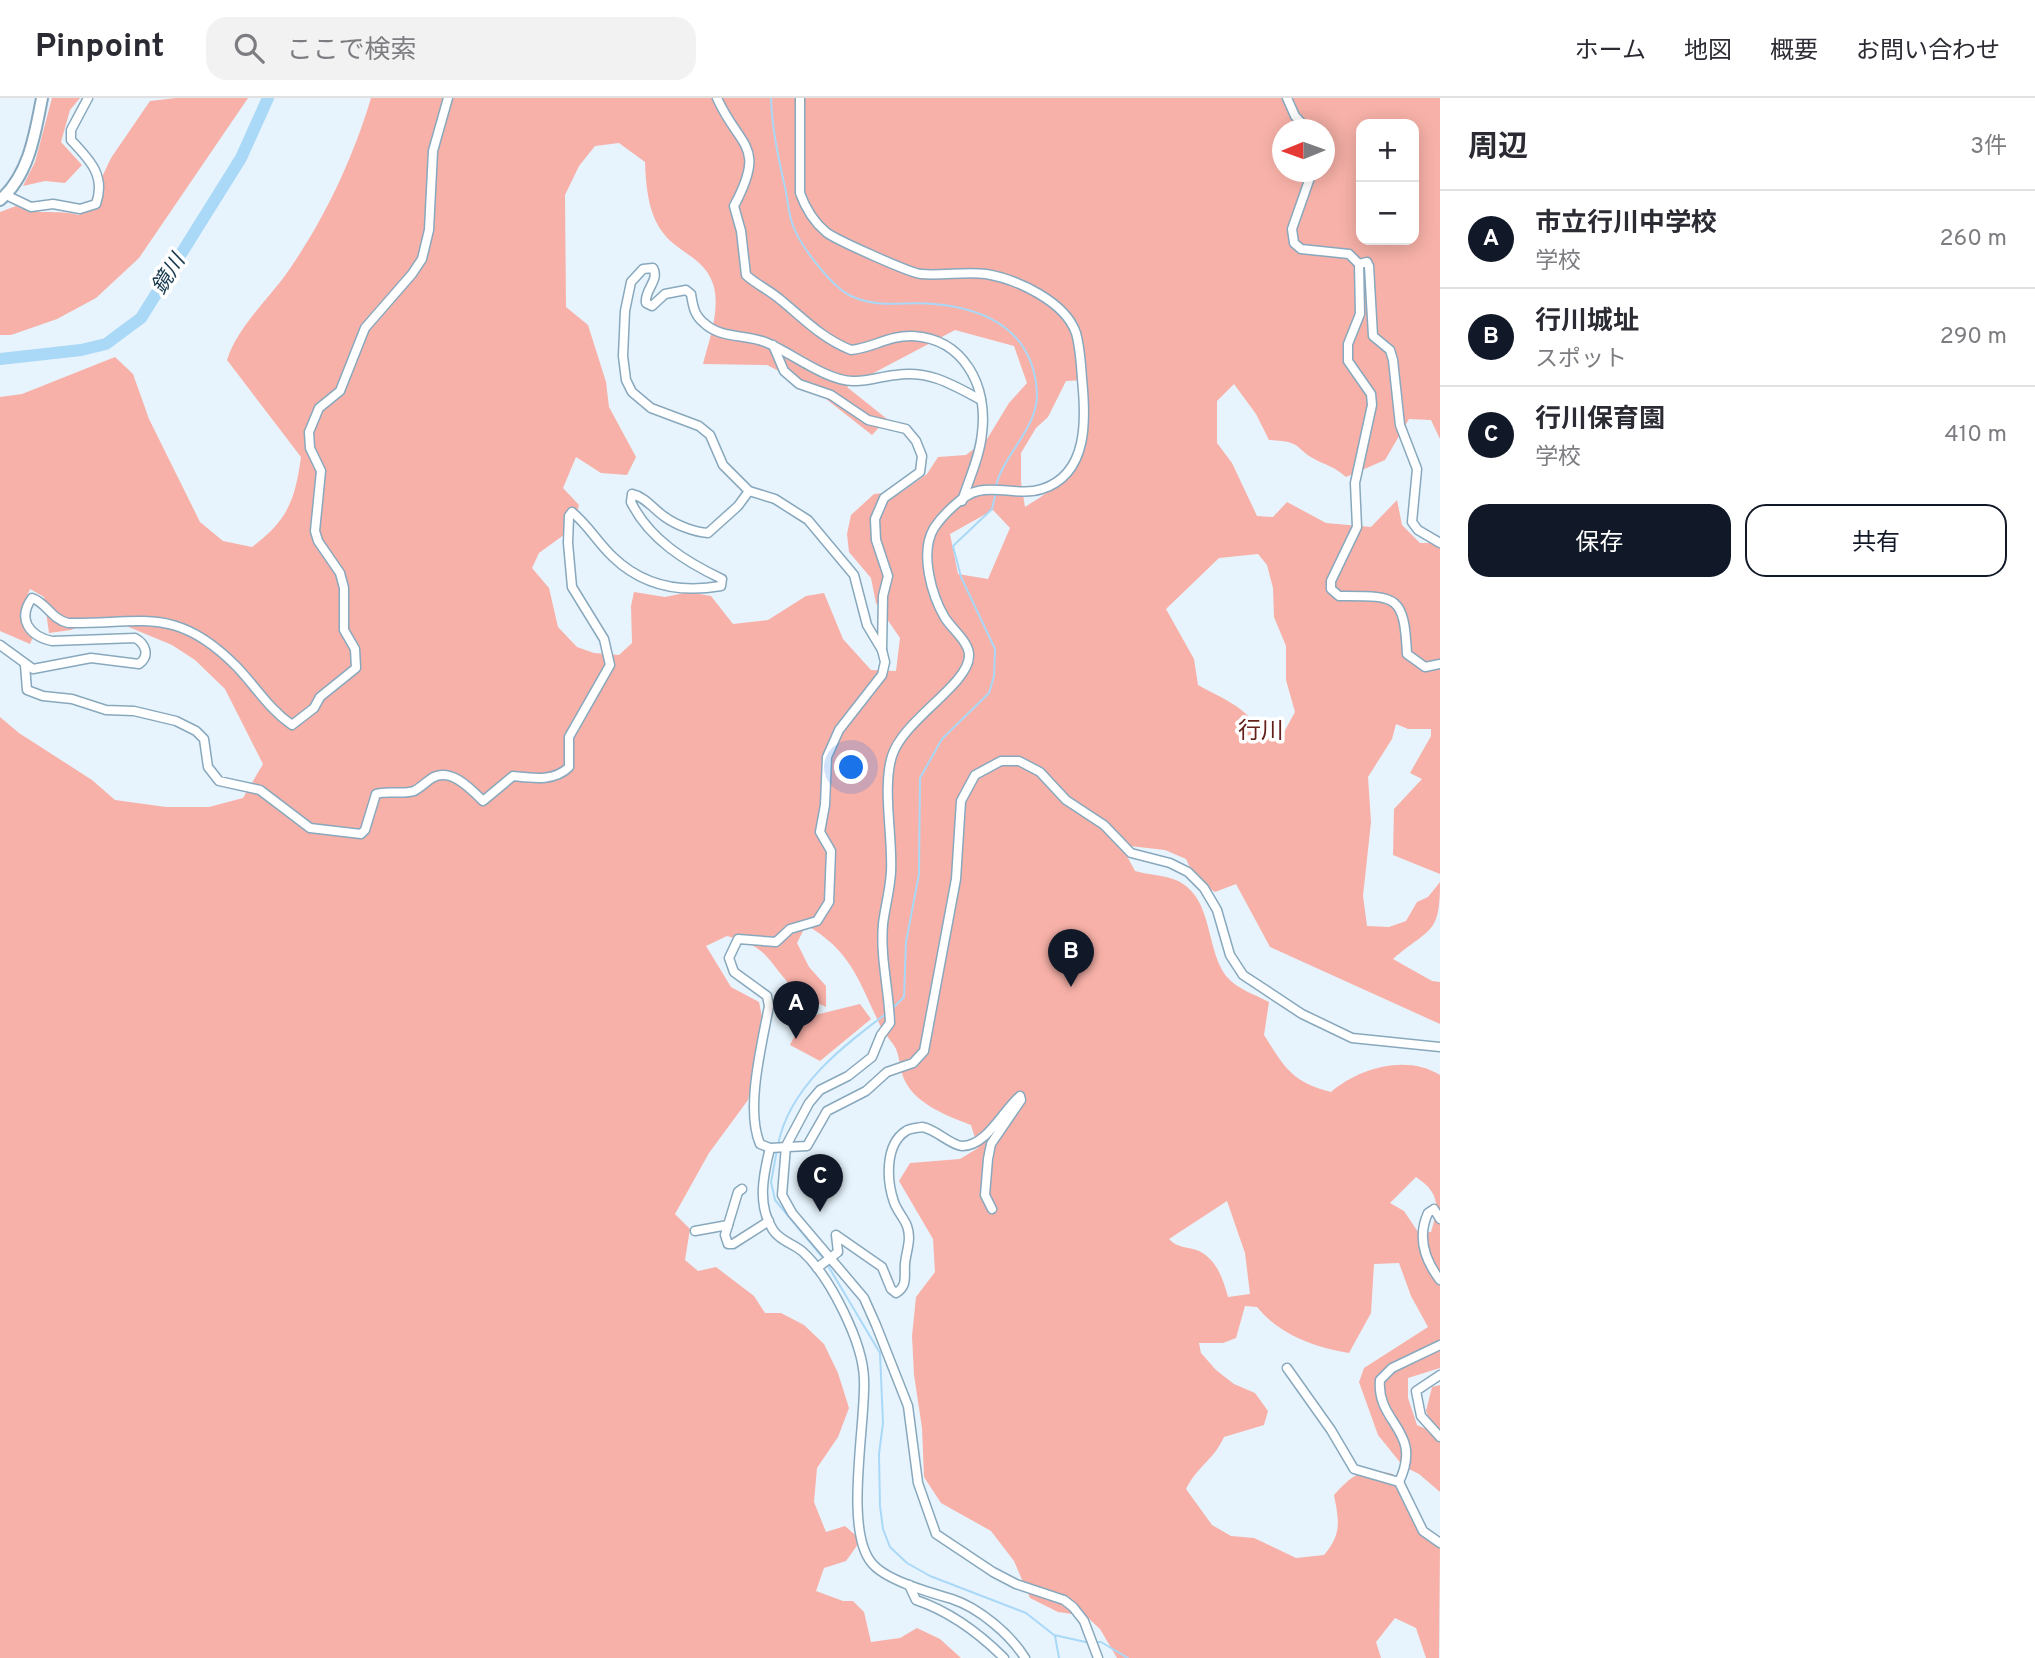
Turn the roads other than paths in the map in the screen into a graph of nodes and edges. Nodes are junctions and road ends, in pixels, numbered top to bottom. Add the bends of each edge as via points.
1 (43, 98) edge
2 (88, 98) edge
3 (447, 98) edge
4 (717, 98) edge
5 (800, 98) edge
6 (1287, 98) edge
7 (1298, 119) edge
8 (1308, 182) edge
9 (3, 197) edge
10 (1359, 264) junction
11 (773, 345) junction
12 (981, 400) junction
13 (749, 491) junction
14 (962, 501) junction
15 (1440, 543) edge
16 (0, 645) edge
17 (882, 650) junction
18 (1440, 664) edge
19 (25, 666) junction
20 (1440, 1047) edge
21 (786, 1146) junction
22 (770, 1149) junction
23 (742, 1189) dead end
24 (992, 1209) dead end
25 (1440, 1219) edge
26 (769, 1221) junction
27 (728, 1224) junction
28 (695, 1231) dead end
29 (831, 1258) junction
30 (817, 1268) junction
31 (1440, 1280) edge
32 (1440, 1345) edge
33 (1287, 1368) dead end
34 (1440, 1375) edge
35 (1440, 1437) edge
36 (1399, 1482) junction
37 (1440, 1543) edge
38 (909, 1585) junction
39 (1004, 1658) edge
40 (1025, 1658) edge
41 (1098, 1658) edge

1 - 9 street via 21,174
2 - 9 street via 71,130 71,141 93,163 101,190 96,204 80,209 31,206
3 - 19 street via 433,150 429,230 422,259 365,328 340,391 319,408 309,432 310,448 321,471 316,531 340,573 344,629 355,649 356,668 292,725 272,711 212,643 174,624 150,619 68,623 57,620 32,598 25,608 25,622 39,638 135,638 146,650 139,664 92,658 42,669
4 - 12 street via 743,136 749,155 749,173 734,206 746,275 813,329 850,350 890,337 922,337 947,344 971,372
5 - 14 street via 800,194 825,232 920,274 984,274 1003,279 1046,300 1070,321 1079,347 1085,411 1082,445 1072,464 1054,484 1038,491 977,491
6 - 7 street
8 - 10 street via 1292,229 1294,243 1301,249 1349,254
10 - 15 street via 1369,265 1373,336 1390,349 1398,415 1417,469 1412,522
10 - 18 street via 1360,314 1348,344 1348,361 1371,394 1372,405 1355,483 1357,527 1331,589 1339,596 1372,596 1396,604 1405,618 1407,654 1426,667
11 - 12 street via 796,360 851,382 924,374 949,381
11 - 13 street via 714,330 694,312 686,290 665,294 652,306 646,303 655,278 653,268 643,269 631,282 623,356 632,391 651,408 699,426 710,435 723,465
11 - 17 street via 791,378 831,395 868,420 906,429 922,456 920,472 884,498 875,519 876,540 888,576
12 - 14 street via 983,432
13 - 17 street via 775,499 808,520 855,575 867,625
13 - 19 street via 708,533 666,518 632,494 631,502 648,530 702,570 722,579 720,586 705,589 679,589 644,580 614,558 572,512 568,543 572,587 604,639 610,665 569,737 569,766 548,778 513,776 483,801 463,781 446,776 435,776 410,792 376,794 361,834 310,828 260,790 219,781 208,767 204,739 176,721 27,690
14 - 21 street via 932,533 929,562 935,598 970,657 957,680 901,736 890,766 891,872 883,925 890,1023 872,1057 820,1090 809,1103
16 - 19 street
17 - 22 street via 882,675 839,730 825,764 820,832 831,850 832,873 825,910 817,921 790,929 776,942 738,939 729,958 734,972 767,996 755,1096 756,1134 760,1144
20 - 21 street via 1352,1038 1302,1014 1236,968 1217,910 1188,872 1131,853 1104,825 1066,800 1040,772 1019,761 1001,761 975,775 961,801 956,879 924,1051 913,1063 887,1072 866,1091 827,1111 807,1146
21 - 22 street
21 - 29 street via 782,1195
22 - 26 street via 761,1192
23 - 27 street
24 - 29 street via 985,1195 988,1158 1020,1096 971,1144 960,1146 922,1127 906,1131 895,1146 887,1169 909,1244 901,1291 891,1289 882,1267 836,1235 838,1252
25 - 31 street via 1434,1209 1422,1227 1428,1263
26 - 27 street via 733,1244 728,1244 725,1235
26 - 30 street via 776,1234
27 - 28 street
29 - 30 street
29 - 41 street via 864,1298 888,1352 908,1406 918,1483 936,1534 1016,1584 1064,1600 1084,1621
30 - 38 street via 852,1333 864,1376 859,1526 867,1556 872,1564
32 - 36 street via 1392,1368 1380,1380 1380,1398 1407,1450 1408,1463
33 - 36 street via 1354,1469
34 - 35 street via 1416,1391 1420,1416
36 - 37 street via 1423,1531
38 - 39 street via 916,1600 935,1606 980,1634
38 - 40 street via 954,1600 986,1618

